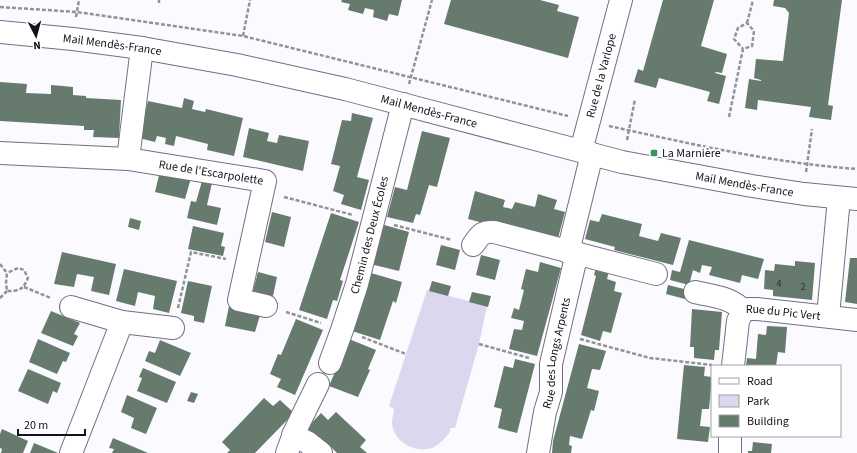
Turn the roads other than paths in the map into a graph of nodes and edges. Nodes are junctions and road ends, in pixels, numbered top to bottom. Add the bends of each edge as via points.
1 (621, 0) edge
2 (0, 32) edge
3 (142, 48) junction
4 (405, 96) junction
5 (0, 153) edge
6 (586, 153) junction
7 (128, 159) junction
8 (848, 199) edge
9 (473, 246) dead end
10 (572, 252) junction
11 (656, 274) dead end
12 (695, 292) dead end
13 (266, 306) dead end
14 (71, 307) road end
15 (743, 311) junction
16 (828, 316) junction
17 (857, 320) edge
18 (122, 322) junction
19 (173, 328) road end
20 (330, 363) dead end
21 (723, 365) edge
22 (318, 384) dead end
23 (730, 437) edge
24 (290, 444) edge
25 (71, 453) edge
26 (321, 453) edge
27 (538, 453) edge
28 (730, 453) edge

1 - 6 street, Rue de la Varlope via 588,122
2 - 3 street, Mail Mendès-France
3 - 4 street, Mail Mendès-France
3 - 7 street
4 - 6 street, Mail Mendès-France
4 - 20 street, Chemin des Deux Écoles via 357,284
5 - 7 street, Rue de l'Escarpolette
6 - 8 street, Mail Mendès-France via 698,177
6 - 10 street, Rue des Longs Arpents
7 - 13 street, Rue de l'Escarpolette via 265,181 239,300
8 - 16 street
9 - 10 street via 484,232 489,232
10 - 11 street
10 - 27 street, Rue des Longs Arpents via 551,364 550,392
12 - 15 street via 731,301
14 - 18 street
15 - 16 street, Rue du Pic Vert via 758,309
15 - 21 street, Rue du Pic Vert
16 - 17 street, Rue du Pic Vert
18 - 19 street
18 - 25 street
22 - 24 street
23 - 28 street
24 - 26 street via 307,442

